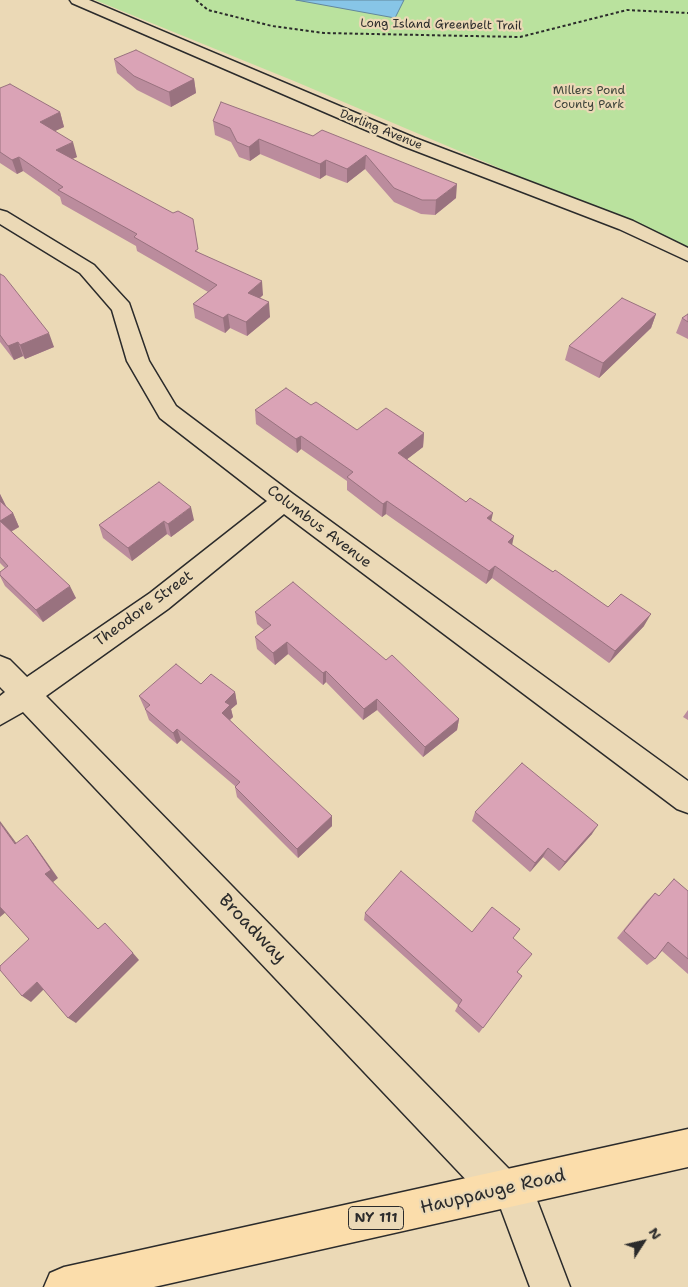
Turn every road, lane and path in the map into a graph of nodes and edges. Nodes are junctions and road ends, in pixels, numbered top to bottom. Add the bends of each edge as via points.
1 (77, 0) edge
2 (196, 0) edge
3 (688, 13) edge
4 (0, 216) edge
5 (688, 254) edge
6 (284, 501) junction
7 (0, 668) edge
8 (25, 693) junction
9 (0, 712) edge
10 (688, 800) edge
11 (688, 1148) edge
12 (508, 1189) junction
13 (64, 1287) edge
14 (550, 1287) edge

1 - 5 street, Darling Avenue via 400,139 626,225
2 - 3 path, Long Island Greenbelt Trail via 208,10 272,26 324,33 520,37 627,10
4 - 6 street, Columbus Avenue via 87,269 122,308 138,361 168,412
6 - 8 street, Theodore Street via 159,601
6 - 10 street, Columbus Avenue
7 - 8 street, Broadway
8 - 9 street, Theodore Street
8 - 12 street, Broadway
11 - 12 main road, Hauppauge Road / NY 111
12 - 13 main road, Hauppauge Road / NY 111
12 - 14 street

